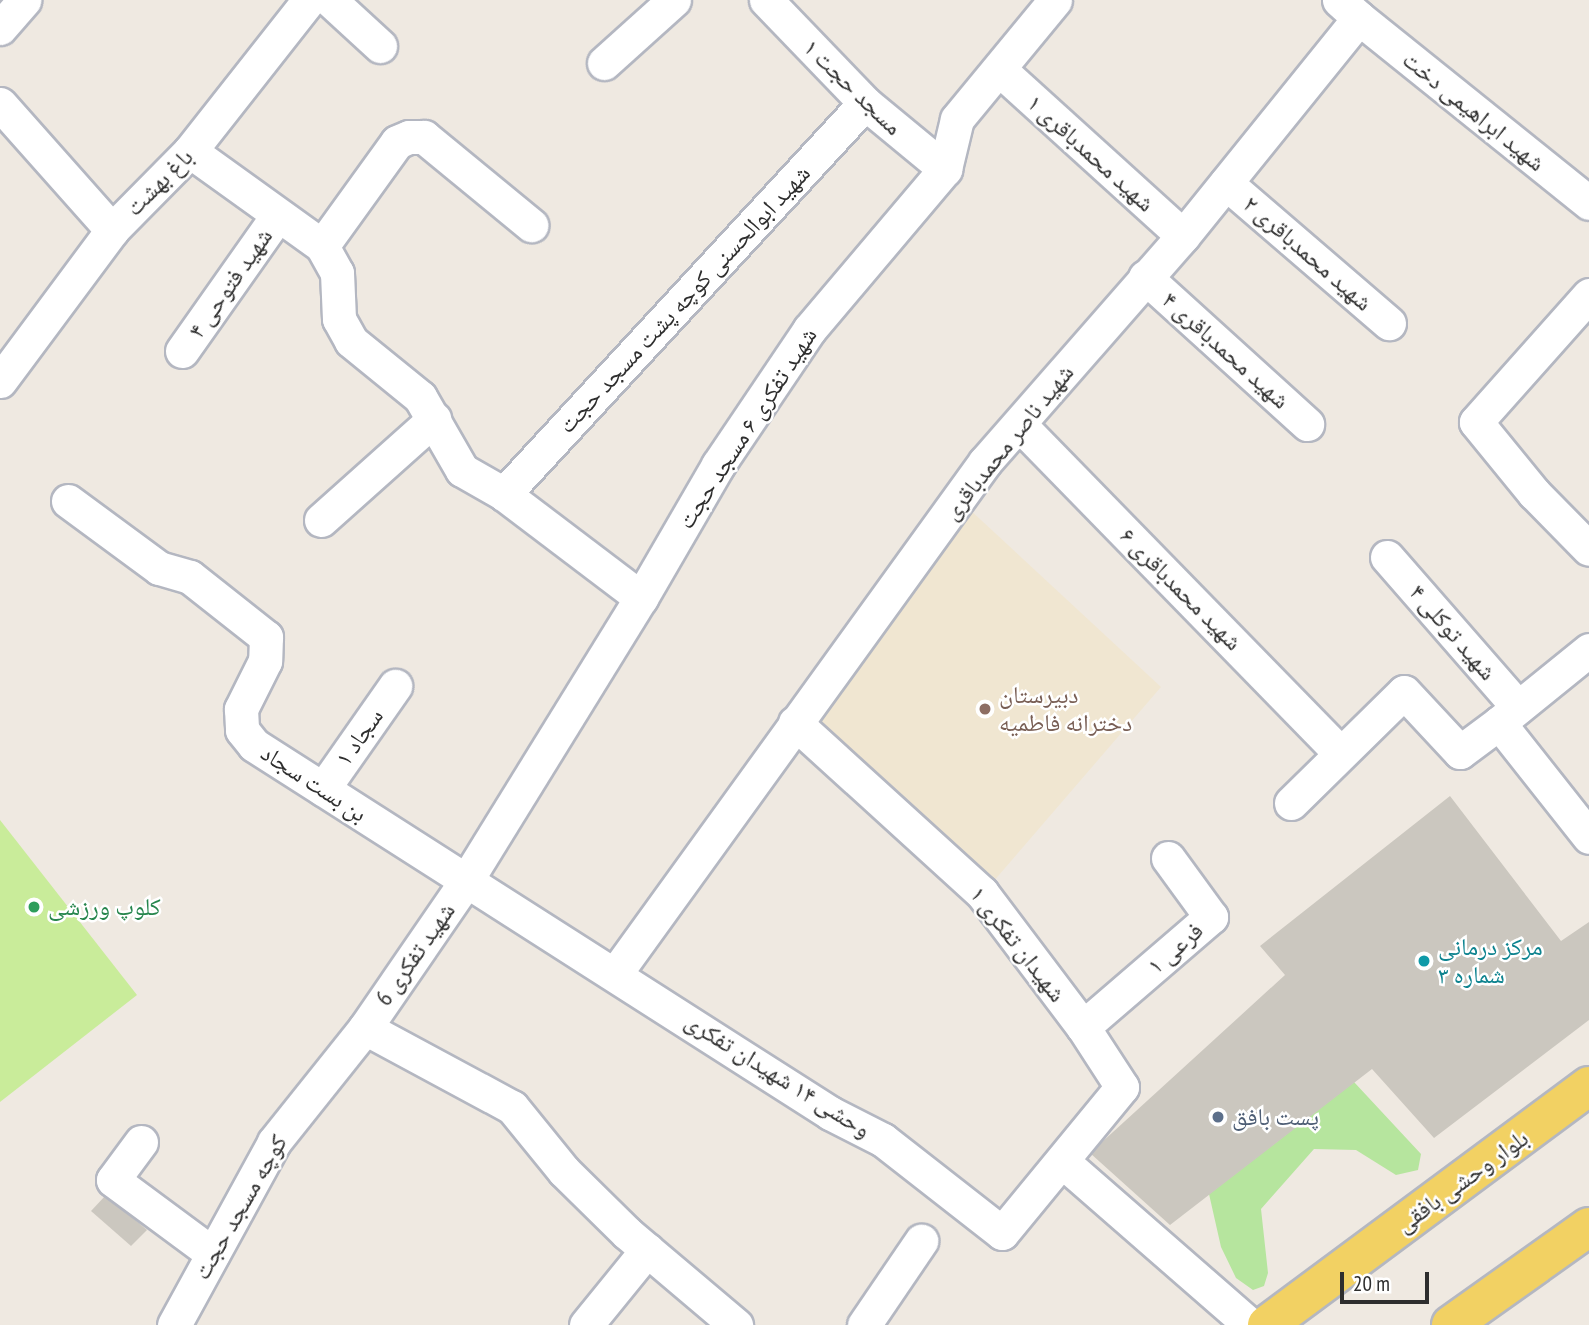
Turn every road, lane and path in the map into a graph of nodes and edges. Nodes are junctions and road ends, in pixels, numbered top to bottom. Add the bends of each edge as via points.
1 (24, 0) edge
2 (309, 0) edge
3 (330, 0) edge
4 (674, 0) edge
5 (766, 0) edge
6 (1055, 0) edge
7 (1349, 9) edge
8 (0, 28) edge
9 (380, 46) dead end
10 (604, 63) dead end
11 (999, 69) junction
12 (864, 103) junction
13 (1, 106) edge
14 (191, 151) junction
15 (945, 169) junction
16 (1226, 183) junction
17 (1589, 203) edge
18 (278, 215) junction
19 (531, 225) dead end
20 (112, 230) junction
21 (1184, 236) junction
22 (322, 246) junction
23 (1145, 277) junction
24 (1589, 295) edge
25 (1389, 323) dead end
26 (182, 351) dead end
27 (0, 381) edge
28 (433, 419) junction
29 (1307, 424) dead end
30 (1021, 426) junction
31 (503, 494) junction
32 (68, 501) dead end
33 (321, 520) dead end
34 (1589, 549) edge
35 (1387, 557) dead end
36 (641, 598) junction
37 (1589, 650) edge
38 (395, 686) dead end
39 (1508, 715) junction
40 (795, 723) junction
41 (1340, 753) junction
42 (323, 789) junction
43 (1291, 803) dead end
44 (1589, 837) edge
45 (1168, 858) dead end
46 (466, 881) junction
47 (615, 974) junction
48 (1083, 1027) junction
49 (365, 1028) junction
50 (1589, 1086) edge
51 (141, 1142) dead end
52 (1062, 1161) junction
53 (1589, 1227) edge
54 (920, 1241) dead end
55 (647, 1250) junction
56 (213, 1254) junction
57 (174, 1325) edge
58 (586, 1325) edge
59 (736, 1325) edge
60 (864, 1325) edge
61 (1250, 1325) edge
62 (1267, 1325) edge
63 (1451, 1325) edge

1 - 8 street
2 - 14 street, باغ بهشت
3 - 9 street
4 - 10 street
5 - 12 street, مسجد حجت ۱
6 - 11 street, شهید تفکری ۶ مسجد حجت
7 - 16 street, شهید ناصر محمدباقری
7 - 17 street, شهید ابراهیمی دخت
11 - 15 street, شهید تفکری ۶ مسجد حجت via 957,119
11 - 21 street, شهید محمدباقری ۱
12 - 15 street, مسجد حجت ۱
12 - 31 street, شهید ابوالحسنی کوچه پشت مسجد حجت
13 - 20 street, باغ بهشت
14 - 18 street
14 - 20 street, باغ بهشت
15 - 36 street, شهید تفکری ۶ مسجد حجت via 808,330 718,465
16 - 21 street, شهید ناصر محمدباقری
16 - 25 street, شهید محمدباقری ۲
18 - 22 street
18 - 26 street, شهید فتوحی ۴
19 - 22 street via 424,136 409,137 397,142
20 - 27 street
21 - 23 street, شهید ناصر محمدباقری
22 - 28 street via 337,273 339,319 351,341 420,397
23 - 29 street, شهید محمدباقری ۴
23 - 30 street, شهید ناصر محمدباقری
24 - 34 street via 1476,422 1534,493
28 - 31 street via 462,470
28 - 33 street
30 - 40 street, شهید ناصر محمدباقری via 985,462
30 - 41 street, شهید محمدباقری ۶
31 - 36 street
32 - 42 street, بن بست سجاد via 159,568 191,577 266,637 265,661 241,709 242,730 254,745
35 - 39 street, شهید توکلی ۴
36 - 46 street, شهید تفکری ۶ مسجد حجت
37 - 39 street
38 - 42 street, سجاد ۱
39 - 41 street via 1461,752 1405,692
39 - 44 street, شهید توکلی ۴
40 - 47 street, شهید ناصر محمدباقری
40 - 48 street, شهیدان تفکری ۱ via 982,893
41 - 43 street
42 - 46 street, بن بست سجاد
45 - 48 street, فرعی ۱ via 1212,917
46 - 47 street, وحشی ۱۴ شهیدان تفکری
46 - 49 street, شهید تفکری 6
47 - 52 street, وحشی ۱۴ شهیدان تفکری via 830,1113 883,1140 1002,1233
48 - 52 street, شهیدان تفکری ۱ via 1122,1087
49 - 55 street via 512,1107 564,1171
49 - 56 street, کوچه مسجد حجت via 274,1142
50 - 62 main road, بلوار وحشی بافقی
51 - 56 street via 113,1180
52 - 61 street
53 - 63 main road
54 - 60 street
55 - 58 street
55 - 59 street
56 - 57 street, کوچه مسجد حجت

